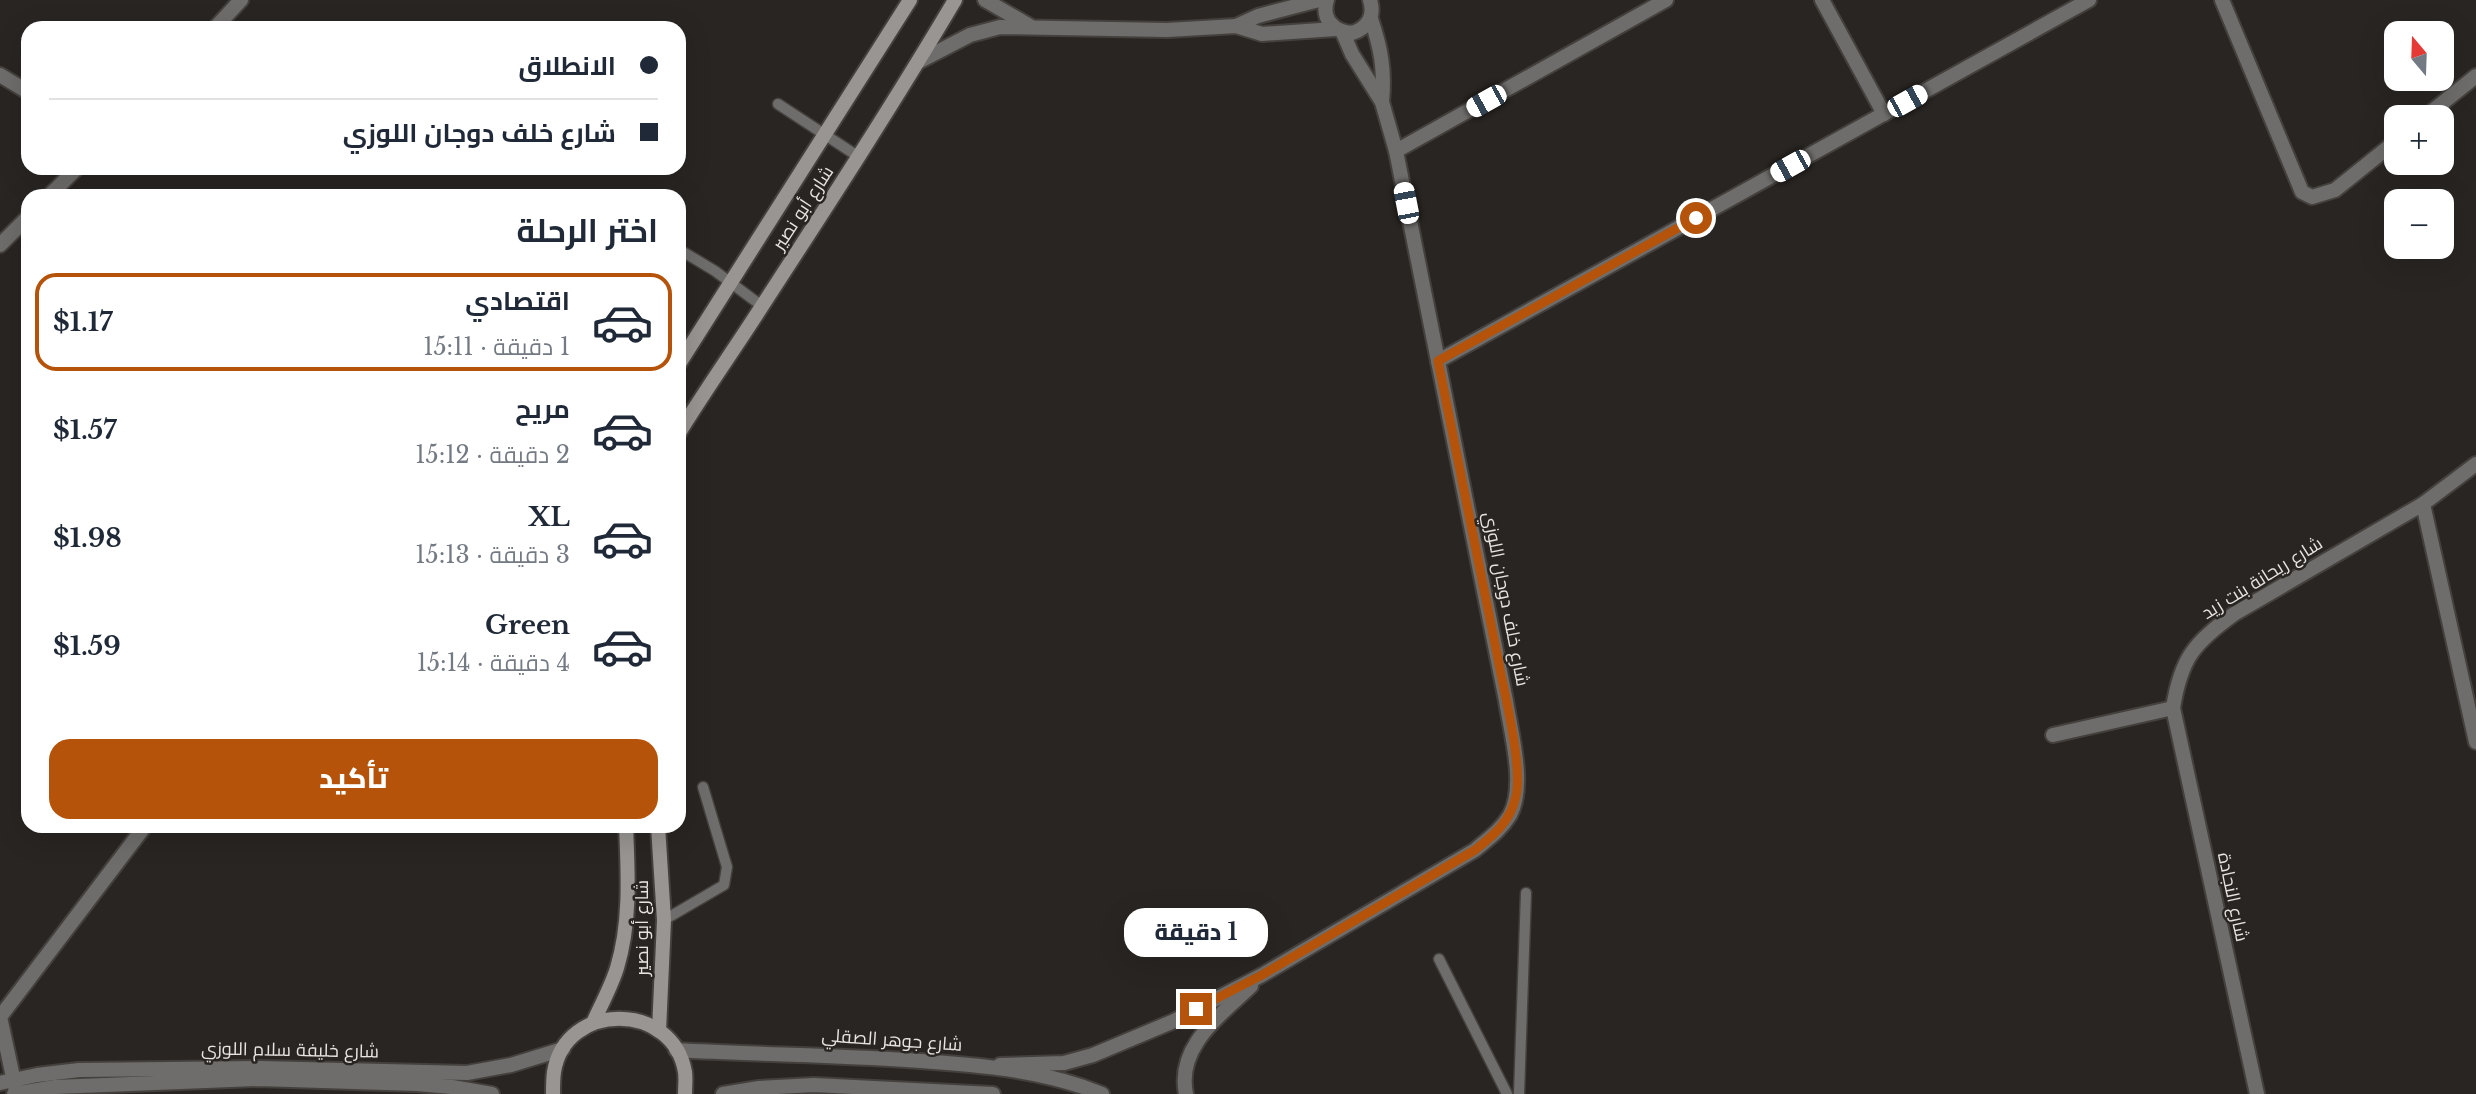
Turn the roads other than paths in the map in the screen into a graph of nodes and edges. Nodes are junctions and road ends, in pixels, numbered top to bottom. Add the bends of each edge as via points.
1 (241, 0) edge
2 (910, 0) edge
3 (955, 0) edge
4 (985, 0) edge
5 (1319, 0) edge
6 (1327, 0) edge
7 (1666, 0) edge
8 (1822, 0) edge
9 (2089, 0) edge
10 (2222, 0) edge
11 (1372, 6) edge
12 (222, 21) edge
13 (1236, 26) junction
14 (1031, 27) junction
15 (1339, 31) junction
16 (918, 62) junction
17 (0, 75) edge
18 (2476, 76) edge
19 (21, 88) edge
20 (1382, 102) junction
21 (778, 104) dead end
22 (2440, 105) edge
23 (1884, 114) junction
24 (826, 134) junction
25 (1396, 151) junction
26 (2384, 151) edge
27 (859, 157) junction
28 (71, 175) edge
29 (57, 189) edge
30 (21, 225) edge
31 (0, 245) edge
32 (686, 254) edge
33 (729, 283) junction
34 (762, 306) junction
35 (686, 353) edge
36 (1438, 361) junction
37 (686, 421) edge
38 (2476, 464) edge
39 (2423, 504) junction
40 (2173, 708) junction
41 (2053, 735) dead end
42 (2476, 742) edge
43 (702, 787) dead end
44 (140, 833) edge
45 (626, 833) edge
46 (658, 833) edge
47 (1526, 893) dead end
48 (664, 920) junction
49 (1439, 960) dead end
50 (1262, 975) junction
51 (0, 1017) edge
52 (593, 1023) junction
53 (659, 1031) junction
54 (563, 1049) junction
55 (676, 1050) junction
56 (981, 1065) junction
57 (371, 1082) edge
58 (11, 1087) edge
59 (492, 1094) edge
60 (553, 1094) edge
61 (685, 1094) edge
62 (723, 1094) edge
63 (993, 1094) edge
64 (1102, 1094) edge
65 (1186, 1094) edge
66 (1507, 1094) edge
67 (1519, 1094) edge
68 (2257, 1094) edge

1 - 12 street
2 - 24 main road, شارع أبو نصير
3 - 16 main road, شارع أبو نصير
4 - 14 street
5 - 13 street
6 - 15 street, شارع خلف دوجان اللوزي via 1325,15
7 - 25 street
8 - 23 street
9 - 23 street
10 - 26 street via 2302,192 2312,197 2335,190
11 - 15 street via 1360,31
11 - 20 street, شارع خلف دوجان اللوزي via 1385,77
13 - 14 street via 1167,30
13 - 15 street via 1262,34
14 - 16 street via 980,31
15 - 20 street, شارع خلف دوجان اللوزي
16 - 27 main road, شارع أبو نصير
17 - 19 street
18 - 22 street
20 - 25 street, شارع خلف دوجان اللوزي
21 - 24 lane
23 - 36 street
24 - 27 lane
24 - 33 main road, شارع أبو نصير
25 - 36 street, شارع خلف دوجان اللوزي
27 - 34 main road, شارع أبو نصير
28 - 29 street
30 - 31 street
32 - 33 lane
33 - 34 lane
33 - 35 main road, شارع أبو نصير
34 - 37 main road, شارع أبو نصير
36 - 50 street, شارع خلف دوجان اللوزي via 1506,701 1517,794 1511,814 1475,850
38 - 39 street, شارع ريحانة بنت زيد
39 - 40 street, شارع ريحانة بنت زيد via 2205,635 2186,660
39 - 42 street
40 - 41 street
40 - 68 street, شارع النجادة
43 - 48 lane via 727,867 724,885
44 - 51 street, شارع خليفة سلام اللوزي
45 - 52 main road, شارع أبو نصير via 626,924 618,966
46 - 48 main road, شارع أبو نصير
47 - 67 lane
48 - 53 main road, شارع أبو نصير
49 - 66 lane
50 - 56 street, شارع خلف دوجان اللوزي via 1174,1021 1093,1055 1064,1063
50 - 65 street, شارع خلف دوجان اللوزي via 1197,1041 1186,1065
51 - 58 street, شارع خليفة سلام اللوزي
52 - 53 main road via 627,1018
52 - 54 main road
53 - 55 main road
54 - 57 street, شارع خليفة سلام اللوزي via 467,1073
54 - 60 main road via 554,1070
55 - 56 street, شارع جوهر الصقلي
55 - 61 main road via 685,1071
56 - 64 street, شارع جوهر الصقلي via 1053,1078
57 - 58 street, شارع خليفة سلام اللوزي via 79,1070
57 - 59 street, شارع خليفة سلام اللوزي
62 - 63 street via 814,1085

